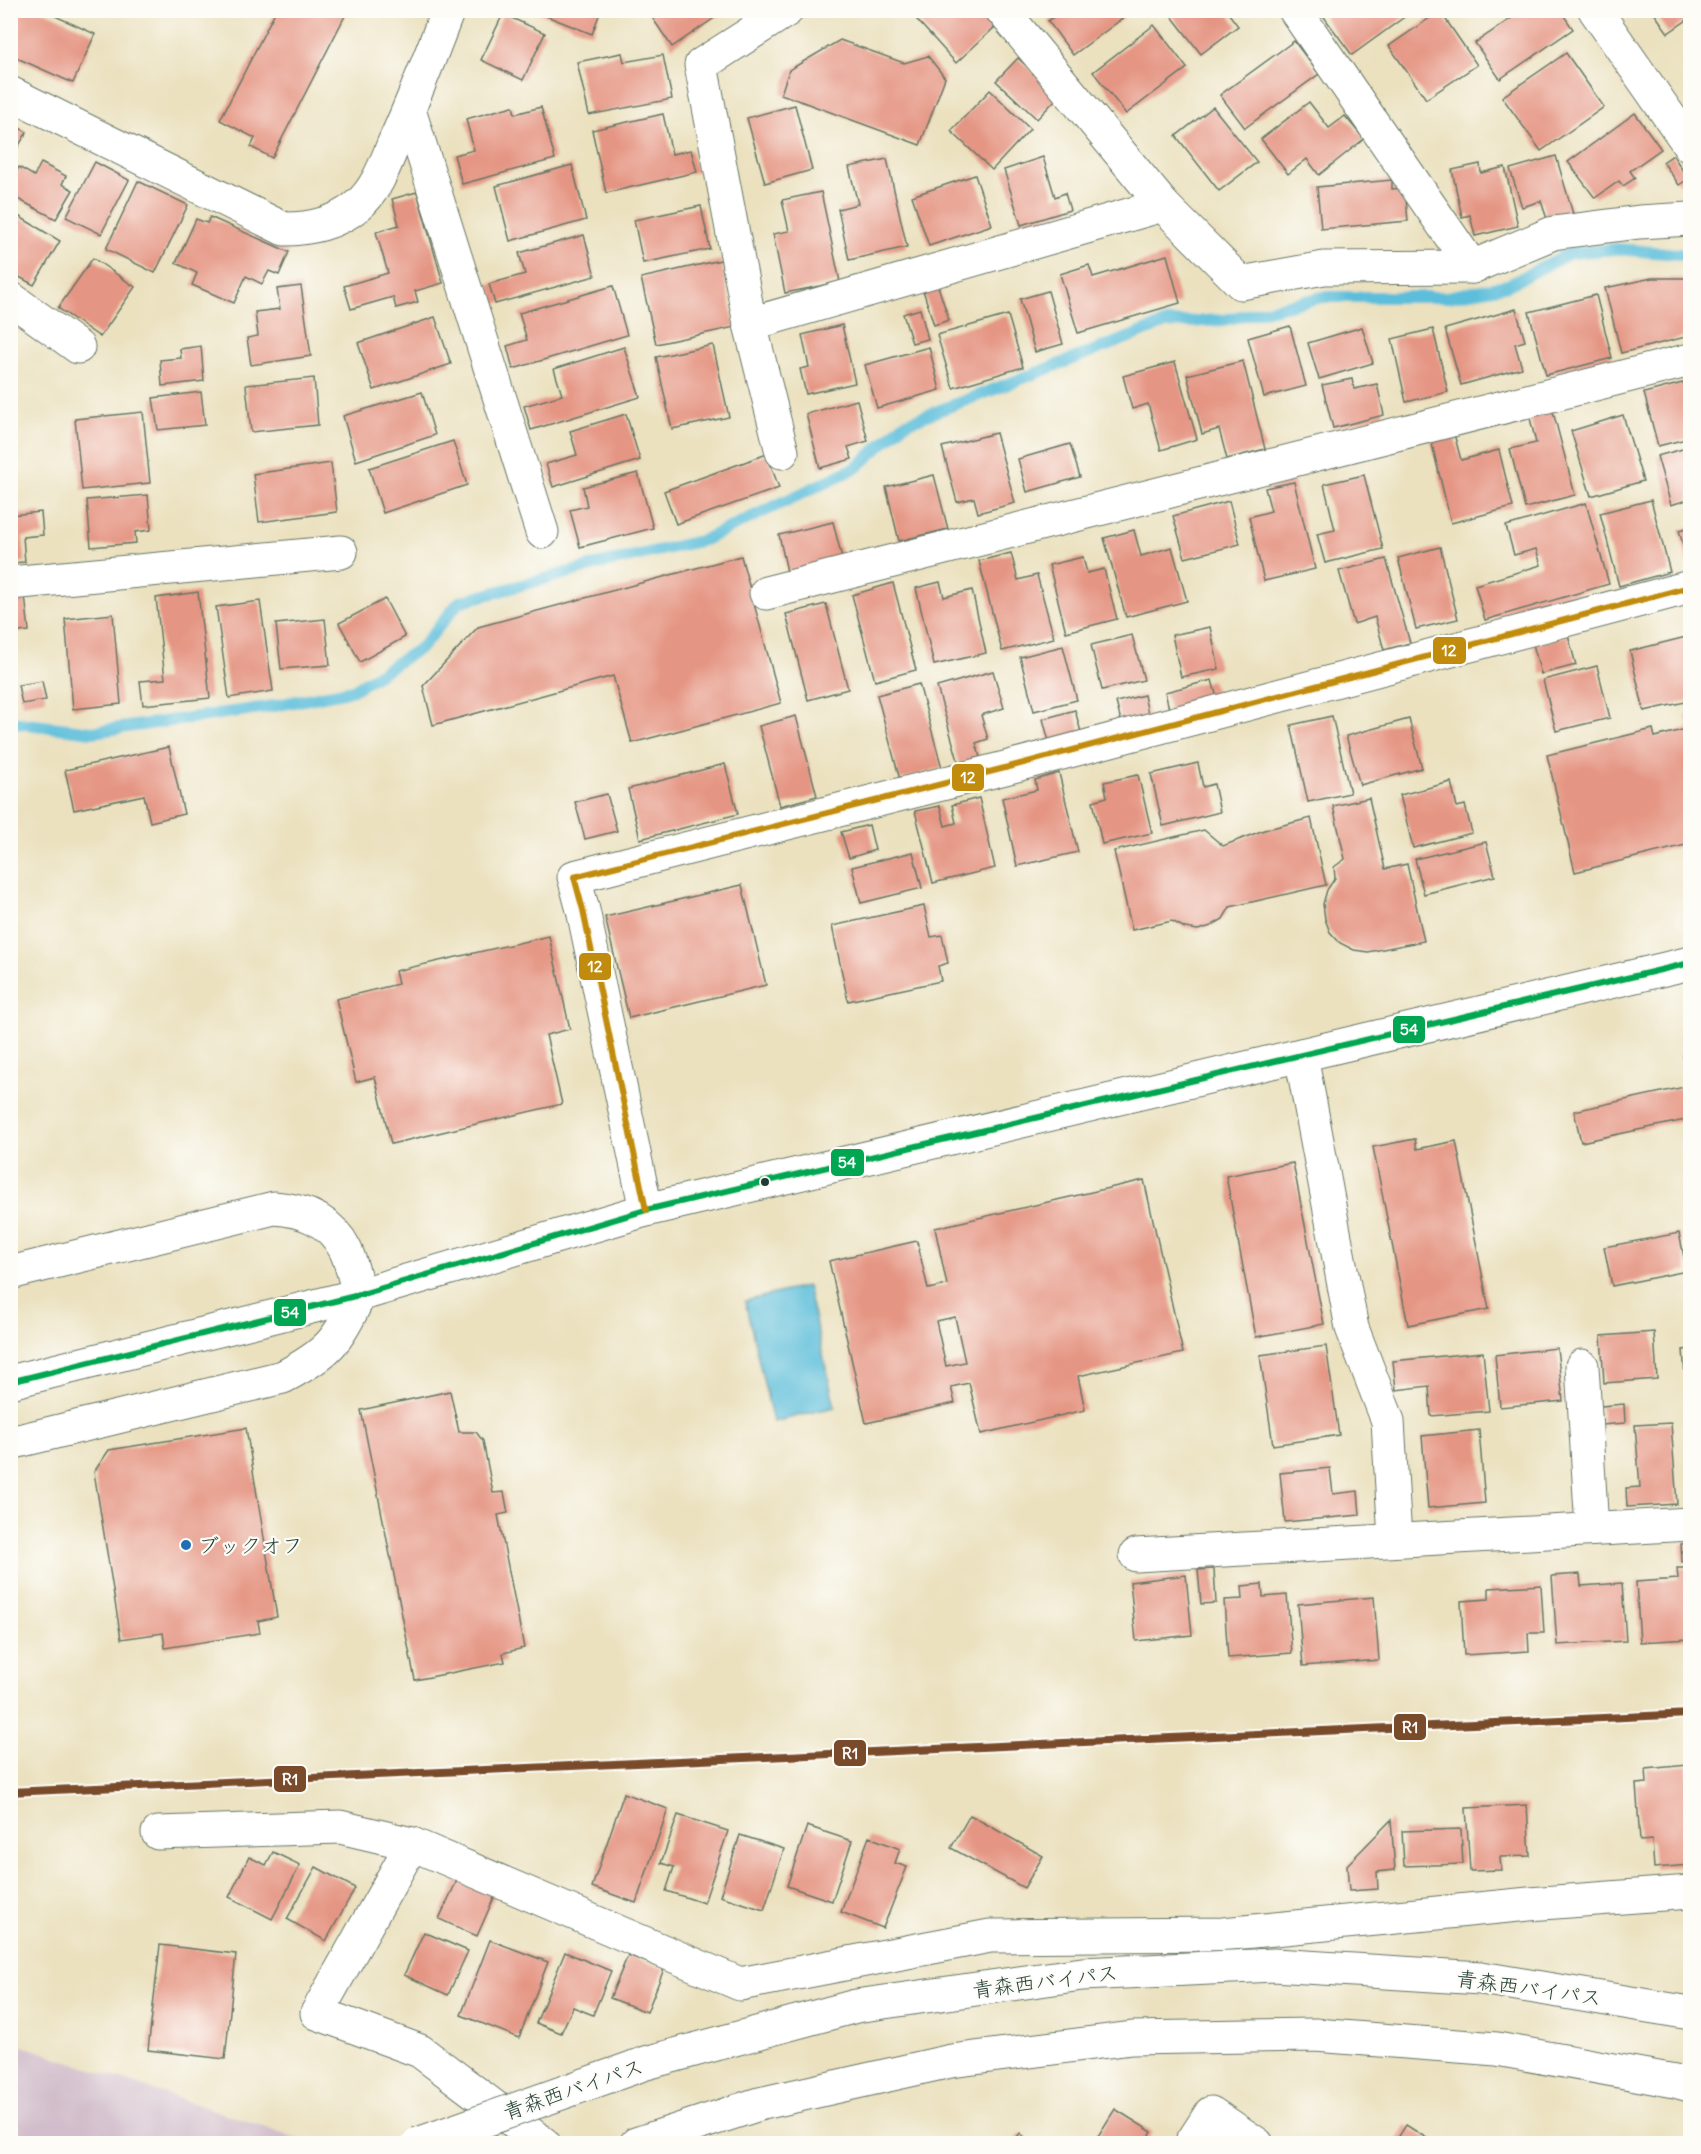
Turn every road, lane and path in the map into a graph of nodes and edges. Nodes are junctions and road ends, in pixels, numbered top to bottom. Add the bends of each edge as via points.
1 (448, 10) edge
2 (787, 10) edge
3 (1002, 10) edge
4 (1295, 10) edge
5 (1595, 10) edge
6 (10, 93) edge
7 (409, 110) junction
8 (1690, 146) edge
9 (1163, 206) junction
10 (1690, 219) edge
11 (1472, 267) junction
12 (10, 297) edge
13 (750, 324) junction
14 (78, 347) dead end
15 (1690, 360) edge
16 (782, 452) dead end
17 (542, 532) dead end
18 (342, 552) dead end
19 (10, 583) edge
20 (1690, 587) edge
21 (766, 593) dead end
22 (1690, 963) edge
23 (1301, 1056) junction
24 (646, 1210) junction
25 (10, 1273) edge
26 (360, 1294) junction
27 (1582, 1366) dead end
28 (10, 1382) edge
29 (10, 1443) edge
30 (1690, 1524) edge
31 (1592, 1529) junction
32 (1395, 1539) junction
33 (1136, 1555) dead end
34 (158, 1833) dead end
35 (412, 1844) junction
36 (1690, 1892) edge
37 (1690, 2013) edge
38 (1690, 2085) edge
39 (418, 2144) edge
40 (544, 2144) edge
41 (636, 2144) edge
42 (1191, 2144) edge
43 (1257, 2144) edge

1 - 7 main road
2 - 13 main road via 701,65
3 - 9 main road
4 - 11 main road
5 - 8 main road
6 - 7 main road via 284,229 305,229 357,206 378,180
7 - 17 main road
9 - 11 main road via 1241,283 1324,268
9 - 13 main road
10 - 11 main road via 1553,233
12 - 14 main road
13 - 16 main road
15 - 21 main road
18 - 19 main road
20 - 24 main road via 574,877
22 - 23 main road
23 - 24 main road
23 - 32 main road via 1352,1328 1388,1421
24 - 26 main road
25 - 26 main road via 274,1208 292,1209 311,1215 329,1228 345,1249
26 - 28 main road
26 - 29 main road via 333,1343 312,1362 283,1377
27 - 31 main road
30 - 31 main road
31 - 32 main road
32 - 33 main road
34 - 35 main road via 340,1827
35 - 36 main road via 740,1984 990,1936 1223,1934
35 - 40 main road via 317,2013 420,2051
37 - 39 main road, 青森西バイパス, bridge via 1458,1976 1274,1965 1082,1974 856,2006 646,2063
38 - 41 main road via 1497,2049 1315,2035 1132,2038 951,2061 759,2104
42 - 43 main road via 1211,2113

